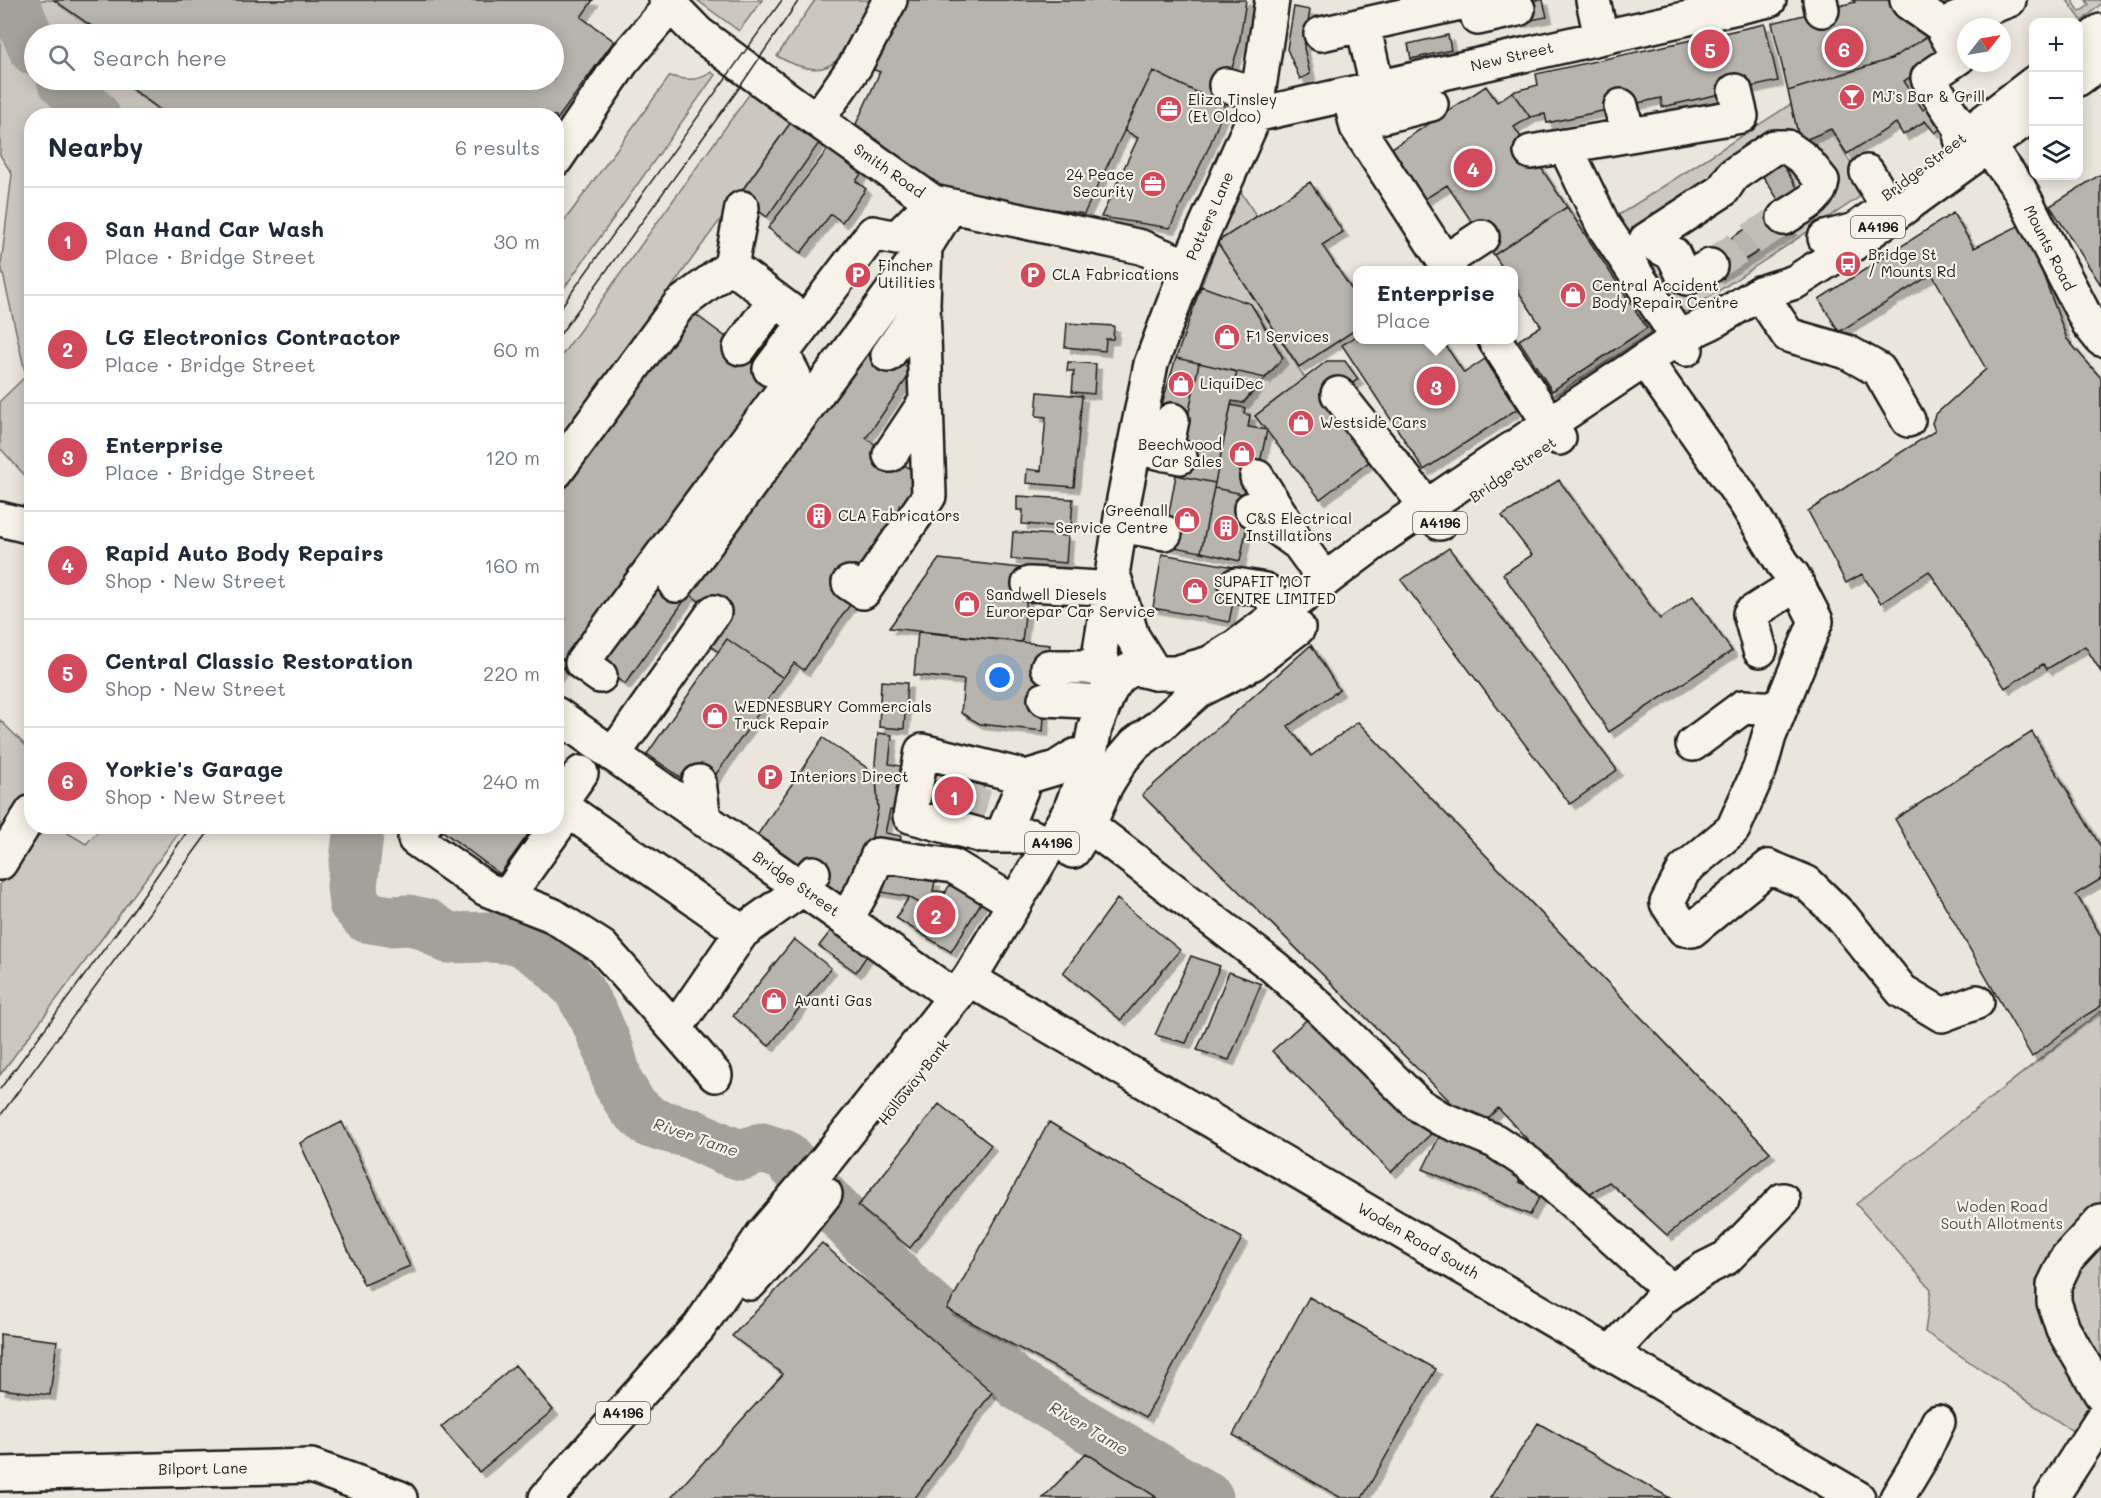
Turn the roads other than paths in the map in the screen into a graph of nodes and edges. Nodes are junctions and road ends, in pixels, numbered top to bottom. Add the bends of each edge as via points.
1 (890, 0) edge
2 (1272, 0) edge
3 (1474, 0) edge
4 (1593, 0) edge
5 (1907, 0) edge
6 (2009, 0) edge
7 (668, 3) edge
8 (1726, 4) edge
9 (1781, 6) edge
10 (1693, 8) edge
11 (1518, 9) dead end
12 (1643, 14) edge
13 (1363, 25) junction
14 (1941, 25) junction
15 (2101, 31) edge
16 (1321, 34) dead end
17 (1601, 37) junction
18 (2083, 46) edge
19 (2101, 62) edge
20 (2083, 77) edge
21 (1226, 85) dead end
22 (2029, 88) edge
23 (1360, 100) junction
24 (1719, 103) dead end
25 (1256, 104) junction
26 (1431, 104) dead end
27 (2029, 115) edge
28 (817, 120) junction
29 (1583, 133) junction
30 (1978, 137) junction
31 (564, 147) edge
32 (1531, 152) dead end
33 (942, 204) junction
34 (742, 208) dead end
35 (1784, 218) tunnel mouth
36 (1482, 237) dead end
37 (1825, 238) junction
38 (925, 247) junction
39 (1635, 247) junction
40 (1438, 265) edge
41 (1188, 266) junction
42 (1710, 266) tunnel mouth
43 (731, 267) junction
44 (1760, 293) junction
45 (775, 300) junction
46 (923, 304) junction
47 (805, 322) junction
48 (2101, 339) edge
49 (1498, 344) edge
50 (1682, 344) junction
51 (740, 348) dead end
52 (888, 355) dead end
53 (1649, 366) junction
54 (1338, 394) dead end
55 (926, 401) junction
56 (1908, 420) dead end
57 (1554, 431) junction
58 (890, 455) dead end
59 (564, 461) edge
60 (1257, 477) dead end
61 (1251, 509) dead end
62 (1434, 515) junction
63 (0, 519) edge
64 (1120, 525) junction
65 (24, 526) edge
66 (1165, 533) dead end
67 (1299, 544) junction
68 (1325, 580) junction
69 (849, 583) dead end
70 (1114, 583) junction
71 (1029, 584) dead end
72 (1797, 584) junction
73 (676, 585) dead end
74 (1236, 585) dead end
75 (714, 612) dead end
76 (1282, 612) junction
77 (1760, 650) dead end
78 (1155, 673) junction
79 (600, 676) dead end
80 (1105, 694) junction
81 (1780, 709) junction
82 (564, 720) edge
83 (1159, 725) junction
84 (1693, 744) dead end
85 (1082, 759) junction
86 (625, 763) junction
87 (581, 773) dead end
88 (1026, 777) junction
89 (699, 782) dead end
90 (564, 801) edge
91 (564, 808) edge
92 (1079, 818) junction
93 (704, 820) junction
94 (24, 825) edge
95 (418, 834) edge
96 (544, 834) edge
97 (1002, 836) junction
98 (1050, 846) junction
99 (0, 863) edge
100 (808, 881) junction
101 (507, 897) junction
102 (1015, 903) junction
103 (846, 920) junction
104 (742, 932) junction
105 (972, 988) junction
106 (1977, 1002) dead end
107 (675, 1029) junction
108 (715, 1075) dead end
109 (1783, 1200) dead end
110 (2101, 1221) edge
111 (1671, 1291) junction
112 (1611, 1353) junction
113 (2101, 1394) edge
114 (2101, 1420) edge
115 (1938, 1422) dead end
116 (0, 1474) edge
117 (1821, 1490) edge
118 (400, 1498) edge
119 (546, 1498) edge
120 (1858, 1498) edge
121 (1897, 1498) edge
122 (2051, 1498) edge

1 - 28 street via 861,81
2 - 25 street, Potters Lane
3 - 11 street via 1478,18
3 - 13 street
4 - 17 street
5 - 14 street
6 - 14 street
7 - 28 street, Smith Road via 698,33
7 - 31 street
8 - 9 street, New Street
8 - 10 street, New Street
10 - 12 street, New Street
12 - 17 street, New Street
13 - 16 street
13 - 23 street
14 - 30 street, Mounts Road via 1959,57 1928,78
15 - 18 street
17 - 23 street, New Street
19 - 20 street
21 - 25 street
22 - 30 street, A4196
23 - 25 street, New Street
23 - 26 street via 1376,118
23 - 40 street via 1357,128
24 - 29 street
25 - 41 street, Potters Lane
27 - 30 street, A4196
28 - 33 street, Smith Road
29 - 32 street
29 - 39 street via 1603,225
30 - 37 street via 1855,230
30 - 37 street, Bridge Street / A4196 via 1875,185
30 - 44 street, Bridge Street / A4196 via 1879,227 1795,282
30 - 48 street, Mounts Road via 2019,188 2089,324
33 - 38 street
33 - 41 street, Smith Road via 991,207 1040,217 1141,247
33 - 47 street via 897,238 873,233
34 - 43 street
35 - 39 street via 1816,197 1822,181 1804,159 1787,147 1774,147 1733,175 1723,190
36 - 40 street
37 - 44 street, Bridge Street / A4196 via 1788,265
38 - 46 street
38 - 73 street
39 - 42 street via 1674,254 1687,278
39 - 50 street
41 - 64 street, Potters Lane via 1177,325 1151,364 1159,408 1160,452
43 - 45 street
43 - 59 street via 679,305
44 - 50 street, Bridge Street / A4196
44 - 56 street via 1788,335 1847,352 1879,370
45 - 47 street
45 - 51 street
46 - 52 street
46 - 55 street
47 - 79 street via 776,361 794,375 670,533 582,663
49 - 57 street
50 - 53 street, Bridge Street / A4196
53 - 57 street, Bridge Street / A4196
53 - 72 street
54 - 62 street
55 - 58 street
55 - 69 street via 929,496 875,560 863,592
57 - 62 street, Bridge Street / A4196
60 - 67 street
61 - 67 street
62 - 68 street, Bridge Street / A4196
62 - 83 street, Bridge Street / A4196 via 1253,663 1198,691
63 - 65 street
64 - 66 street
64 - 70 street, Potters Lane
67 - 68 street
68 - 76 street, Bridge Street / A4196
70 - 71 street
70 - 78 street, Potters Lane via 1132,636
70 - 80 street, Potters Lane via 1100,651
72 - 77 street via 1750,614
72 - 81 street via 1816,621
74 - 76 street via 1265,590
75 - 86 street
76 - 78 street, Bridge Street / A4196 via 1210,663 1175,673
78 - 80 street, Bridge Street / A4196 via 1130,670
78 - 83 street via 1170,692 1171,708
80 - 80 street via 1046,695
80 - 83 street via 1109,711 1120,727 1134,733
80 - 85 street, Bridge Street / A4196
81 - 84 street via 1743,707
81 - 106 street via 1733,829 1684,870 1667,903 1684,929 1692,930 1769,867 1807,883 1842,917 1902,991 1942,1016
82 - 86 street, Bridge Street
83 - 92 street, Bridge Street / A4196 via 1122,759
85 - 88 street
85 - 92 street, Bridge Street / A4196
86 - 93 street, Bridge Street
87 - 90 street
88 - 97 street
88 - 97 street via 978,774 946,766 922,751 910,816 948,819 982,836
89 - 93 street
91 - 104 street
92 - 98 street, Bridge Street / A4196
92 - 105 street, Bridge Street / A4196
92 - 111 street via 1274,967 1419,1105 1495,1141 1528,1163
93 - 100 street, Bridge Street
94 - 99 street
95 - 101 street via 415,839 486,889
96 - 101 street
97 - 98 street via 1031,836
98 - 102 street, Bridge Street / A4196
100 - 103 street, Bridge Street
100 - 104 street
101 - 107 street via 552,915 602,947
102 - 103 street via 953,866 915,869 878,855
102 - 105 street, Bridge Street / A4196
103 - 105 street, Bridge Street
104 - 107 street
105 - 112 street, Woden Road South
105 - 119 street, Holloway Bank / A4196 via 775,1238 752,1280 699,1327
107 - 108 street
109 - 111 street via 1726,1258
110 - 113 street via 2067,1258 2054,1285 2054,1302 2063,1329
111 - 112 street
112 - 117 street, Woden Road South
114 - 122 street
115 - 121 street
116 - 118 street, Bilport Lane via 311,1466
117 - 120 street, Woden Road South

